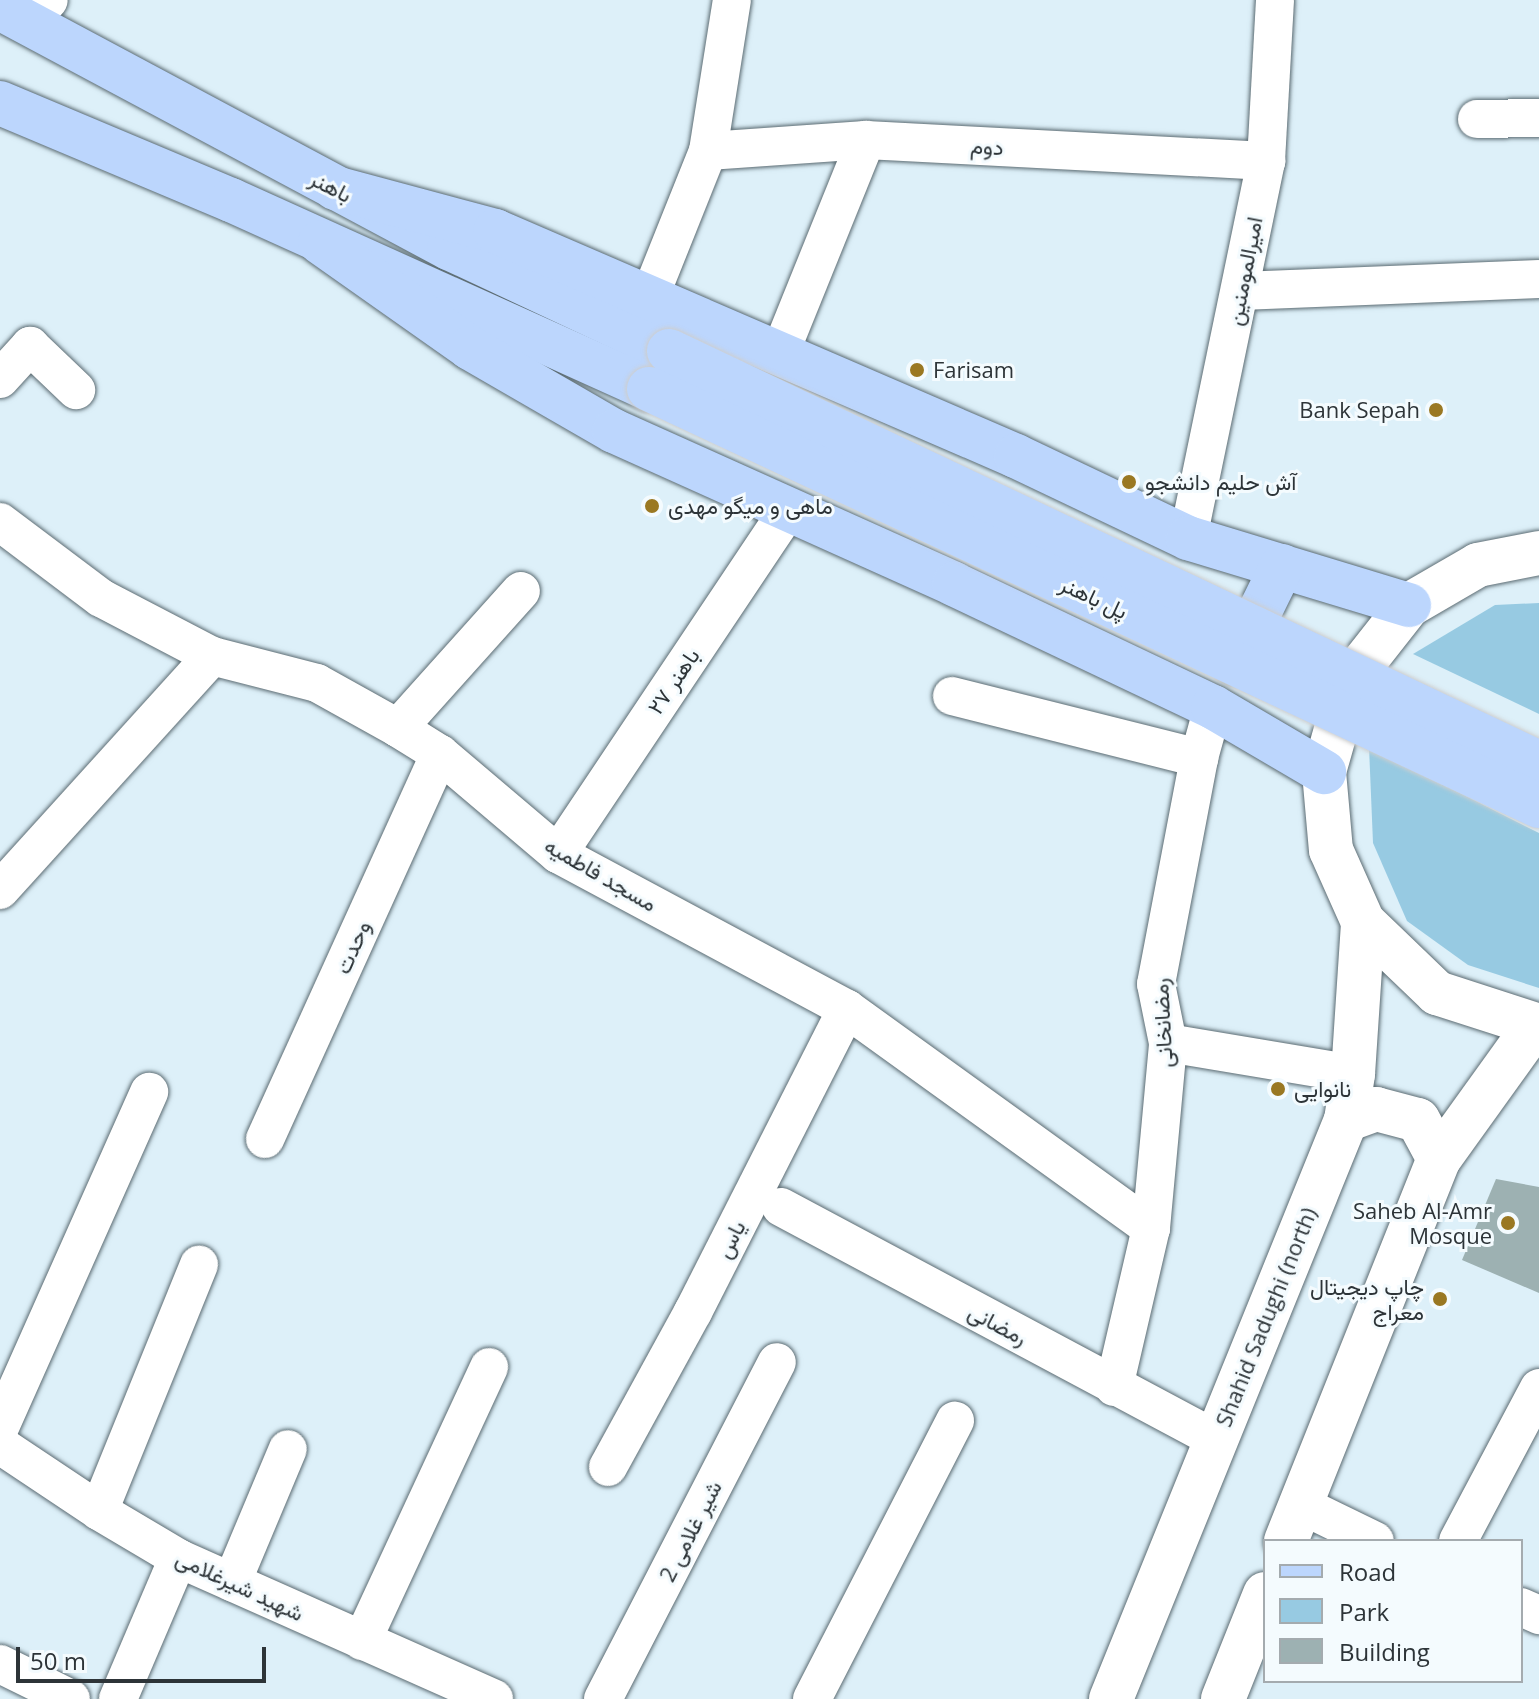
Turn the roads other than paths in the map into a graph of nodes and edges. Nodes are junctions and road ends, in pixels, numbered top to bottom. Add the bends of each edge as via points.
1 (732, 0) edge
2 (1275, 0) edge
3 (25, 10) edge
4 (0, 103) edge
5 (1539, 118) edge
6 (1477, 119) dead end
7 (866, 140) junction
8 (708, 151) junction
9 (1266, 161) junction
10 (335, 188) junction
11 (320, 242) junction
12 (1539, 279) edge
13 (1241, 291) junction
14 (650, 296) junction
15 (669, 351) joint
16 (780, 353) junction
17 (0, 379) edge
18 (76, 390) dead end
19 (789, 509) junction
20 (3, 533) edge
21 (1188, 538) junction
22 (1539, 553) edge
23 (1282, 566) junction
24 (521, 591) dead end
25 (1409, 605) junction
26 (212, 656) junction
27 (952, 696) dead end
28 (1213, 707) junction
29 (398, 728) junction
30 (440, 754) junction
31 (1199, 758) junction
32 (1539, 763) edge
33 (1324, 772) junction
34 (1539, 806) edge
35 (558, 854) junction
36 (5, 875) edge
37 (1363, 922) junction
38 (847, 1009) junction
39 (1536, 1026) edge
40 (1168, 1043) junction
41 (1353, 1074) junction
42 (149, 1092) dead end
43 (1346, 1120) junction
44 (265, 1139) dead end
45 (1439, 1159) junction
46 (781, 1207) dead end
47 (1151, 1228) junction
48 (199, 1265) dead end
49 (777, 1362) dead end
50 (489, 1367) dead end
51 (1114, 1387) junction
52 (1539, 1388) edge
53 (955, 1421) dead end
54 (0, 1427) edge
55 (1216, 1439) junction
56 (0, 1445) edge
57 (288, 1449) dead end
58 (608, 1467) dead end
59 (99, 1511) junction
60 (1294, 1523) edge
61 (1366, 1539) edge
62 (1459, 1539) edge
63 (178, 1558) junction
64 (232, 1582) junction
65 (1263, 1599) edge
66 (362, 1641) junction
67 (0, 1664) edge
68 (71, 1699) edge
69 (118, 1699) edge
70 (494, 1699) edge
71 (603, 1699) edge
72 (812, 1699) edge
73 (1111, 1699) edge
74 (1223, 1699) edge

1 - 8 street
2 - 9 street, امیرالمومنین
3 - 10 main road, باهنر
4 - 11 main road
5 - 6 street
7 - 8 street, دوم
7 - 9 street, دوم
7 - 16 street
8 - 14 street
9 - 13 street, امیرالمومنین
10 - 14 main road via 495,231
10 - 15 main road, باهنر
11 - 19 main road via 483,356 614,431
11 - 34 main road, پل باهنر, bridge via 649,389
12 - 13 street
13 - 21 street, امیرالمومنین
14 - 16 main road
15 - 32 main road, پل باهنر, bridge
16 - 21 main road
17 - 18 street via 30,346
19 - 28 main road
19 - 35 street, باهنر ۲۷
20 - 26 street, مسجد فاطمیه via 101,598
21 - 23 main road
22 - 25 main road via 1478,565
23 - 25 main road
23 - 28 main road
24 - 29 street
25 - 33 main road via 1350,680
26 - 29 street, مسجد فاطمیه via 317,683
26 - 36 street
27 - 31 street
28 - 31 street, رمضانخانی
28 - 33 main road
29 - 30 street, مسجد فاطمیه
30 - 35 street, مسجد فاطمیه
30 - 44 street, وحدت
31 - 40 street, رمضانخانی via 1156,984
33 - 37 main road via 1331,850
35 - 38 street, مسجد فاطمیه
37 - 39 main road via 1437,993
37 - 41 main road, Shahid Sadughi (north)
38 - 47 street, مسجد فاطمیه
38 - 58 street, یاس
39 - 45 main road
40 - 41 street
40 - 47 street, رمضانخانی
41 - 43 main road, Shahid Sadughi (north)
42 - 54 street
43 - 45 main road via 1376,1109 1418,1120
43 - 55 main road, Shahid Sadughi (north)
45 - 60 main road
46 - 51 street, رمضانی
47 - 51 street, رمضانخانی
48 - 59 street
49 - 71 street, شیر غلامی 2
50 - 66 street
51 - 55 street, رمضانی
52 - 62 street
53 - 72 street
55 - 73 main road, Shahid Sadughi (north)
56 - 59 street, شهید شیرغلامی
57 - 64 street
59 - 63 street, شهید شیرغلامی
60 - 61 street
63 - 64 street, شهید شیرغلامی
63 - 69 street
64 - 66 street, شهید شیرغلامی
65 - 74 main road
66 - 70 street, شهید شیرغلامی
67 - 68 street

